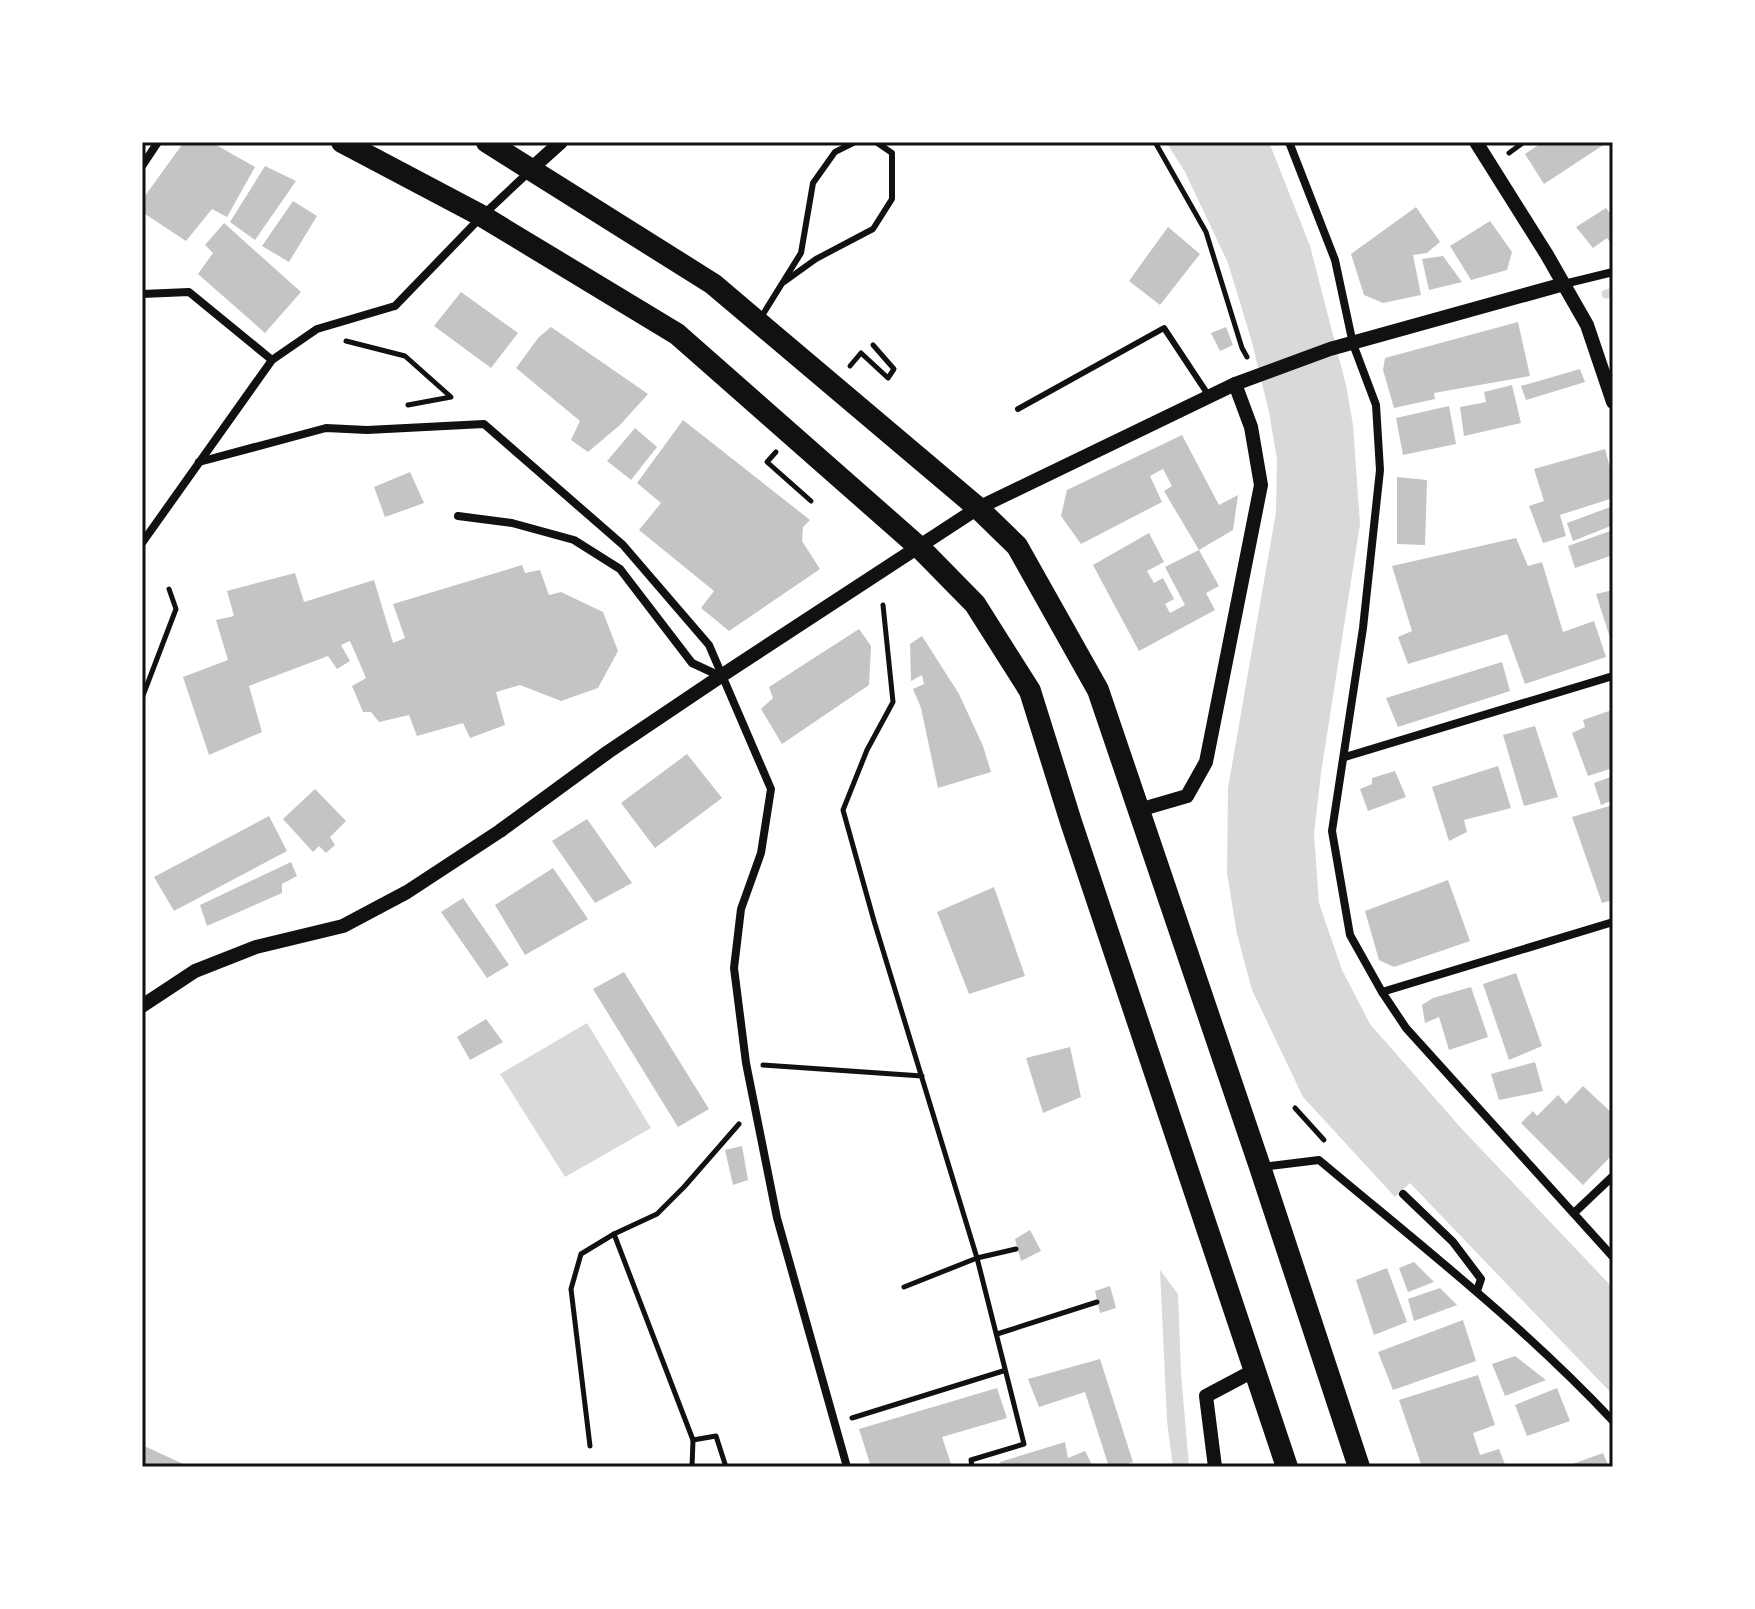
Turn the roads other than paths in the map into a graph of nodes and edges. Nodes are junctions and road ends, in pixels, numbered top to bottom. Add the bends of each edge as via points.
1 (158, 142) edge
2 (342, 142) edge
3 (487, 142) edge
4 (561, 142) edge
5 (855, 142) edge
6 (876, 142) edge
7 (1289, 142) edge
8 (1476, 142) edge
9 (142, 166) edge
10 (531, 169) junction
11 (482, 216) junction
12 (1613, 272) edge
13 (1564, 284) junction
14 (781, 285) junction
15 (142, 294) edge
16 (758, 323) junction
17 (1353, 344) junction
18 (272, 360) junction
19 (1235, 384) junction
20 (1209, 396) junction
21 (1613, 402) edge
22 (1018, 409) dead end
23 (199, 462) junction
24 (978, 508) junction
25 (458, 516) dead end
26 (142, 543) edge
27 (920, 548) junction
28 (721, 676) junction
29 (1613, 676) edge
30 (1345, 757) junction
31 (1139, 810) junction
32 (1613, 922) edge
33 (1382, 992) junction
34 (142, 1006) edge
35 (1260, 1167) junction
36 (1613, 1176) edge
37 (1403, 1194) dead end
38 (1574, 1213) junction
39 (1613, 1257) edge
40 (1477, 1291) junction
41 (1255, 1370) junction
42 (1613, 1421) edge
43 (847, 1467) edge
44 (1215, 1467) edge
45 (1287, 1467) edge
46 (1359, 1467) edge

1 - 9 street
2 - 11 highway
3 - 10 highway
4 - 10 street
5 - 14 lane via 835,152 813,183 801,253
6 - 14 lane via 892,153 892,199 873,229 816,259
7 - 17 street via 1335,260
8 - 13 street
10 - 11 street
10 - 16 highway via 713,284
11 - 18 street via 395,306 317,329
11 - 27 highway via 677,334
12 - 13 street
13 - 17 street
13 - 21 street via 1587,325
14 - 16 lane
15 - 18 street via 189,292
16 - 24 highway
17 - 19 street
17 - 30 street via 1376,405 1380,470
18 - 23 street
19 - 20 street
19 - 31 street via 1251,427 1261,485 1206,762 1187,796
20 - 22 lane via 1164,328
20 - 24 street
23 - 26 street
23 - 28 street via 326,428 484,424 623,545 709,645
24 - 27 street
24 - 31 highway via 1017,546 1098,690
25 - 28 street via 512,523 574,540 620,569 692,663
27 - 28 street
27 - 41 highway via 975,604 1030,691
28 - 34 street via 407,892 343,926 256,947 195,971
28 - 43 street via 771,789 761,853 741,909 734,968 746,1063 777,1218
29 - 30 street
30 - 33 street via 1332,831 1350,935
31 - 35 highway
32 - 33 street
33 - 38 street via 1416,1040
35 - 40 street via 1319,1160
35 - 46 highway
36 - 38 street
37 - 40 street via 1453,1242 1481,1279
38 - 39 street
40 - 42 street
41 - 44 street via 1206,1396
41 - 45 highway

